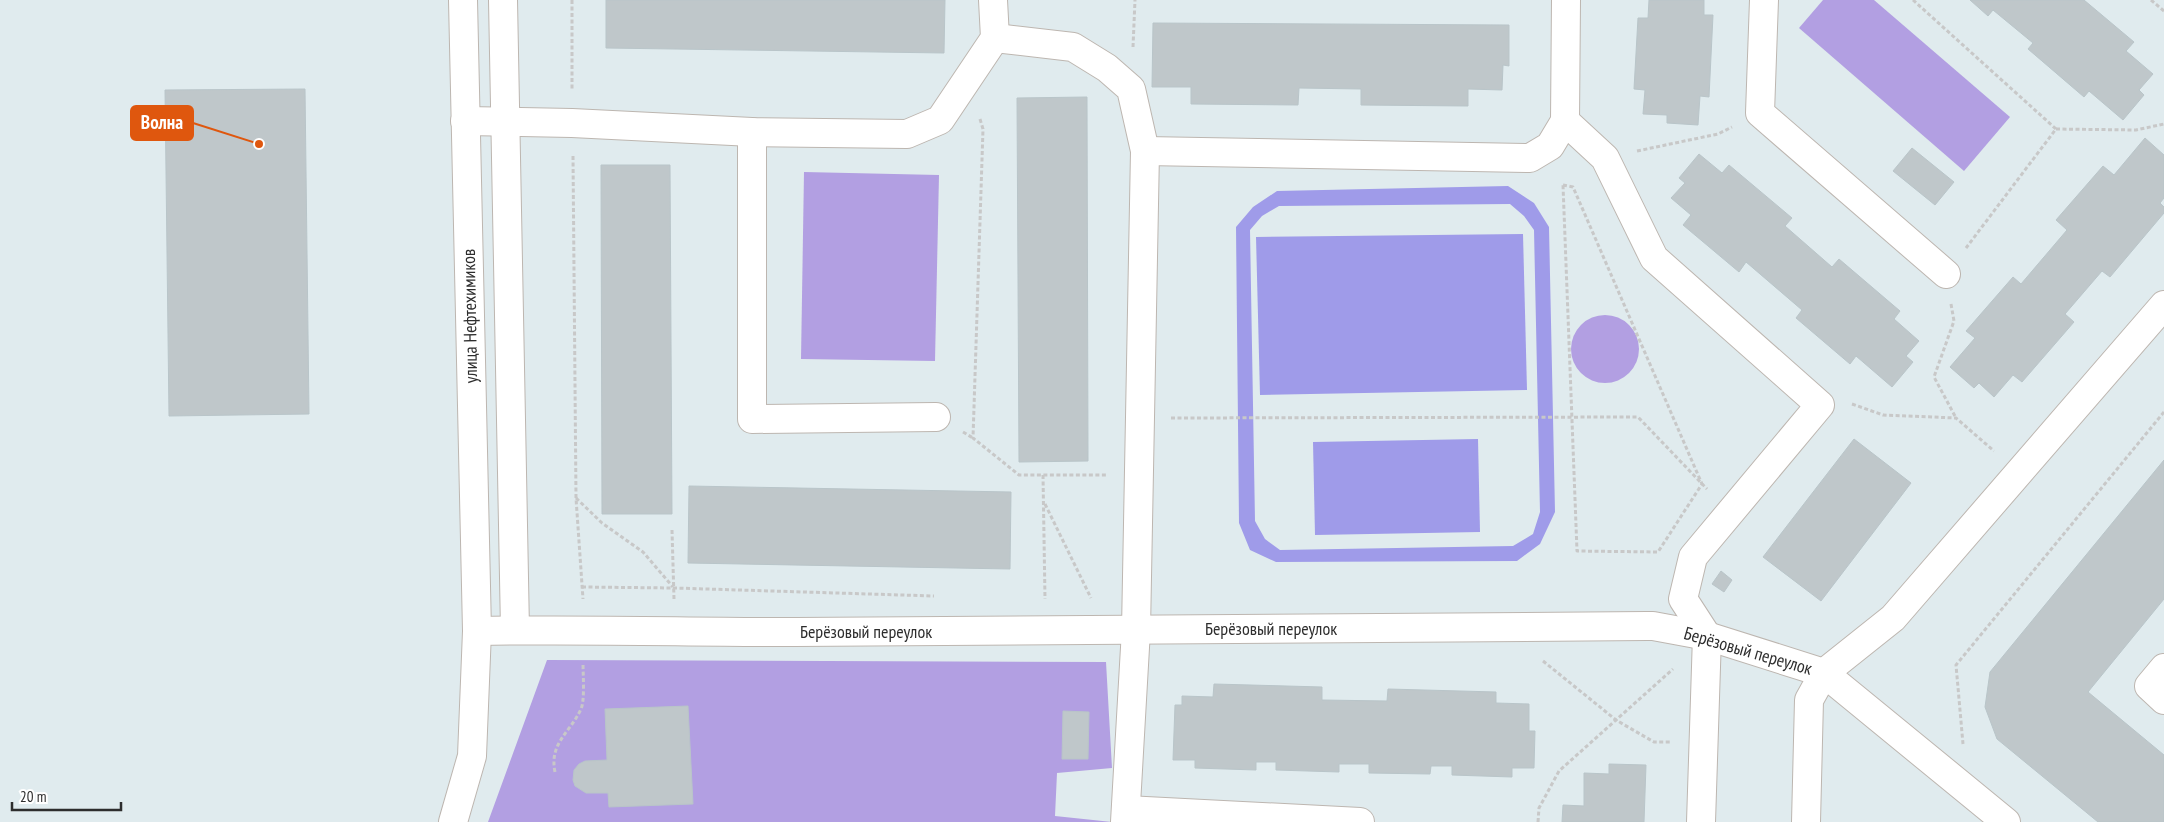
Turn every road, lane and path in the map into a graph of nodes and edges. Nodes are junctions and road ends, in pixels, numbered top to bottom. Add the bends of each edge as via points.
1 (463, 0) edge
2 (503, 0) edge
3 (572, 0) edge
4 (993, 0) edge
5 (1566, 0) edge
6 (1764, 0) edge
7 (1914, 0) edge
8 (2151, 0) edge
9 (2164, 11) edge
10 (995, 38) junction
11 (965, 82) junction
12 (1760, 113) junction
13 (1565, 120) junction
14 (465, 121) junction
15 (505, 122) junction
16 (572, 123) junction
17 (2164, 124) edge
18 (2056, 129) junction
19 (752, 132) junction
20 (1146, 151) junction
21 (1605, 158) junction
22 (1946, 274) junction
23 (2164, 305) edge
24 (2154, 333) edge
25 (1820, 405) junction
26 (2164, 412) edge
27 (936, 417) dead end
28 (1572, 417) junction
29 (1140, 418) junction
30 (1956, 418) junction
31 (2018, 472) junction
32 (1043, 475) junction
33 (1140, 475) junction
34 (1702, 484) junction
35 (576, 498) junction
36 (1044, 502) junction
37 (1730, 513) junction
38 (672, 530) dead end
39 (582, 587) junction
40 (674, 588) junction
41 (938, 596) dead end
42 (1035, 599) dead end
43 (1045, 600) junction
44 (1054, 600) dead end
45 (1082, 600) dead end
46 (515, 630) junction
47 (584, 630) junction
48 (1136, 630) junction
49 (477, 631) junction
50 (675, 632) junction
51 (1706, 636) junction
52 (1541, 659) dead end
53 (1674, 668) dead end
54 (2164, 668) edge
55 (1824, 674) junction
56 (2164, 700) edge
57 (1616, 720) junction
58 (1703, 743) junction
59 (555, 772) dead end
60 (1967, 790) junction
61 (1126, 816) edge
62 (1323, 821) edge
63 (452, 822) edge
64 (1360, 822) edge
65 (1538, 822) edge
66 (1700, 822) edge
67 (1806, 822) edge
68 (2006, 822) edge

1 - 14 street, улица Нефтехимиков
2 - 15 street
3 - 16 path
4 - 10 street
5 - 13 street
6 - 12 street
7 - 18 path
8 - 9 path
10 - 11 street
10 - 20 street via 1073,47 1106,68 1131,89
11 - 19 street via 940,120 907,134
11 - 32 path via 984,129 973,438 1019,475
12 - 21 path via 1718,134
12 - 22 street
13 - 20 street via 1550,146 1530,158
13 - 21 street
14 - 15 street
14 - 49 street, улица Нефтехимиков
15 - 16 street
15 - 46 street
16 - 19 street
16 - 35 path
17 - 18 path via 2136,130
18 - 22 path
19 - 27 street via 752,419
20 - 29 street
21 - 25 street via 1654,258
22 - 30 path via 1954,321 1934,377
23 - 24 street
24 - 31 street
25 - 30 path via 1846,401 1883,415
25 - 37 street
26 - 60 path via 1956,665
28 - 29 path
28 - 34 path via 1638,417
28 - 34 path via 1577,551 1658,552
28 - 34 path via 1563,186 1573,186
29 - 33 street
30 - 31 path
31 - 55 street via 1893,618
32 - 33 path
32 - 36 path
33 - 48 street
34 - 37 path
35 - 39 path
35 - 40 path via 602,523 643,552
36 - 43 path
36 - 45 path via 1092,600
37 - 51 street via 1693,557 1683,599
38 - 40 path
39 - 40 path
39 - 47 path
40 - 41 path
40 - 50 path
42 - 43 path
43 - 44 path
46 - 47 street, Берёзовый переулок
46 - 49 street, Берёзовый переулок
47 - 50 street, Берёзовый переулок
47 - 59 path via 582,708 558,743 552,759
48 - 50 street, Берёзовый переулок
48 - 51 street, Берёзовый переулок via 1652,626
48 - 61 street
49 - 63 street, улица Нефтехимиков via 472,756
51 - 55 street, Берёзовый переулок
51 - 58 street
52 - 57 path
53 - 57 path
54 - 56 street via 2149,686
55 - 60 street, Берёзовый переулок
55 - 67 street via 1809,700
57 - 58 path via 1654,742
57 - 65 path via 1559,771 1538,808
58 - 66 street
60 - 68 street, Берёзовый переулок
61 - 62 street
62 - 64 street

